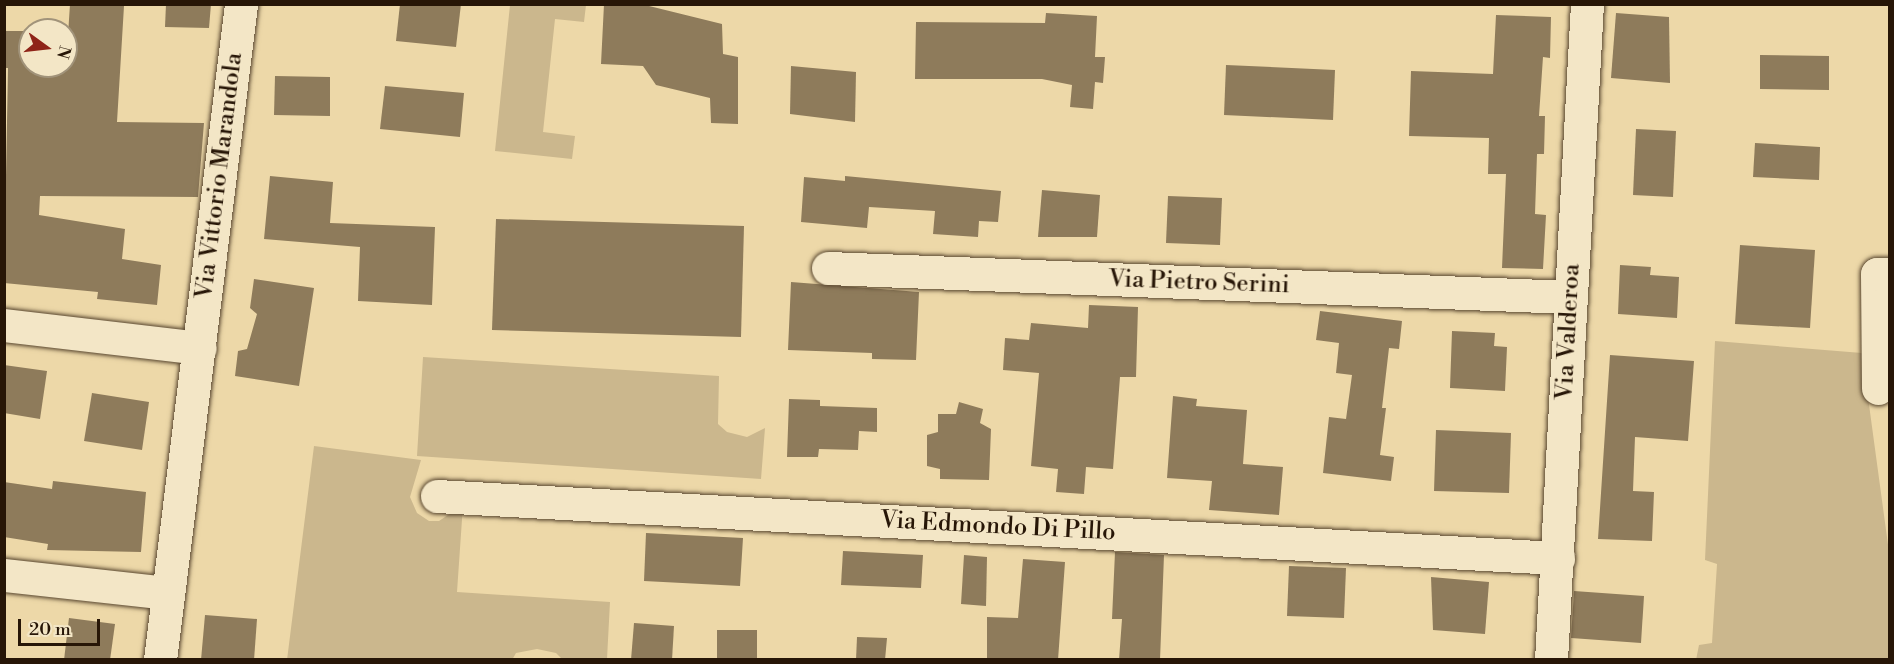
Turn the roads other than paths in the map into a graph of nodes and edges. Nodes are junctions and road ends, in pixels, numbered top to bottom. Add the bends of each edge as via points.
1 (241, 4) edge
2 (1587, 4) edge
3 (828, 268) dead end
4 (1883, 274) edge
5 (1570, 297) junction
6 (4, 325) edge
7 (200, 348) junction
8 (1878, 388) dead end
9 (437, 496) dead end
10 (1558, 558) junction
11 (4, 575) edge
12 (166, 593) junction
13 (159, 660) edge
14 (1551, 660) edge

1 - 7 street, Via Vittorio Marandola
2 - 5 street, Via Valderoa
3 - 5 street, Via Pietro Serini
4 - 8 street
5 - 10 street, Via Valderoa
6 - 7 street
7 - 12 street, Via Vittorio Marandola
9 - 10 street, Via Edmondo Di Pillo
10 - 14 street, Via Valderoa
11 - 12 street
12 - 13 street, Via Vittorio Marandola

